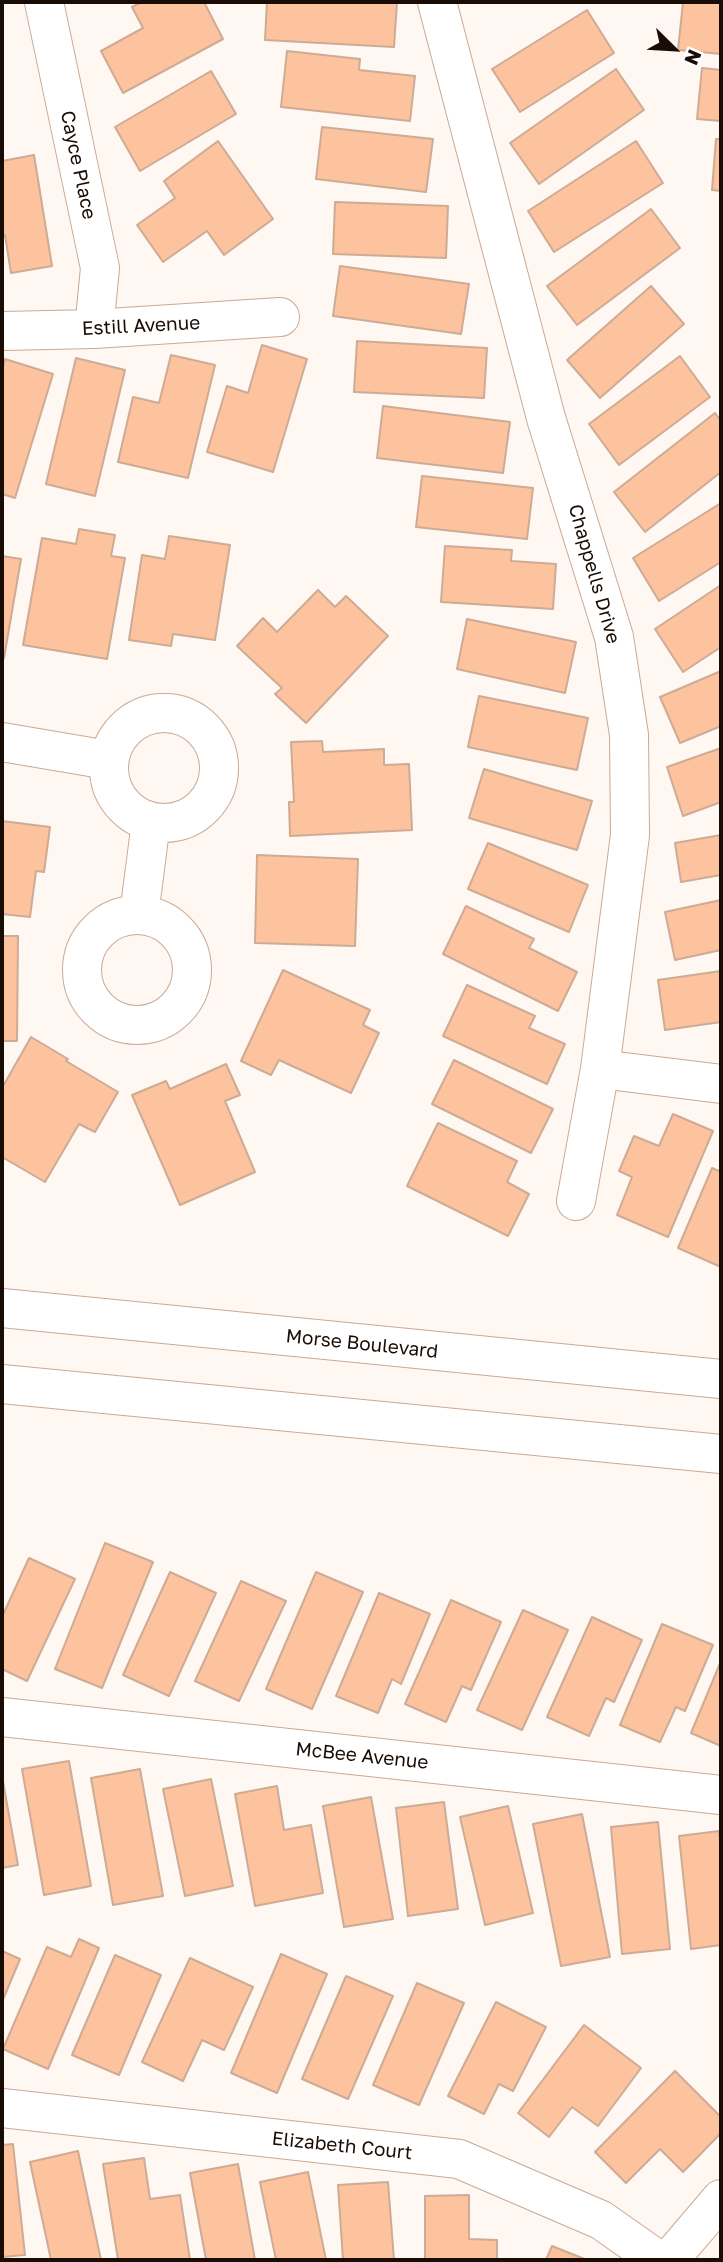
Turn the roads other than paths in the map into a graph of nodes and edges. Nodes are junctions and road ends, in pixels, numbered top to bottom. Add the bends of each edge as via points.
1 (44, 2) edge
2 (437, 2) edge
3 (280, 317) dead end
4 (94, 329) junction
5 (2, 331) edge
6 (2, 742) edge
7 (108, 760) junction
8 (151, 822) junction
9 (139, 915) dead end
10 (600, 1069) junction
11 (721, 1084) edge
12 (576, 1201) dead end
13 (2, 1308) edge
14 (721, 1379) edge
15 (2, 1384) edge
16 (721, 1454) edge
17 (2, 1717) edge
18 (721, 1795) edge
19 (2, 2108) edge
20 (721, 2199) edge
21 (658, 2260) edge
22 (669, 2260) edge

1 - 4 street, Cayce Place via 100,268
2 - 10 street, Chappells Drive via 546,418 616,649 629,735 630,835
3 - 4 street, Estill Avenue
4 - 5 street, Estill Avenue
6 - 7 street
7 - 8 street via 113,792 135,816
7 - 8 street via 114,742 142,716 179,714 210,736 218,753 219,772 204,807 170,824
8 - 9 street
10 - 11 street
10 - 12 street, Chappells Drive
13 - 14 street, Morse Boulevard
15 - 16 street
17 - 18 street, McBee Avenue
19 - 21 street, Elizabeth Court via 459,2160 601,2220
20 - 22 street

